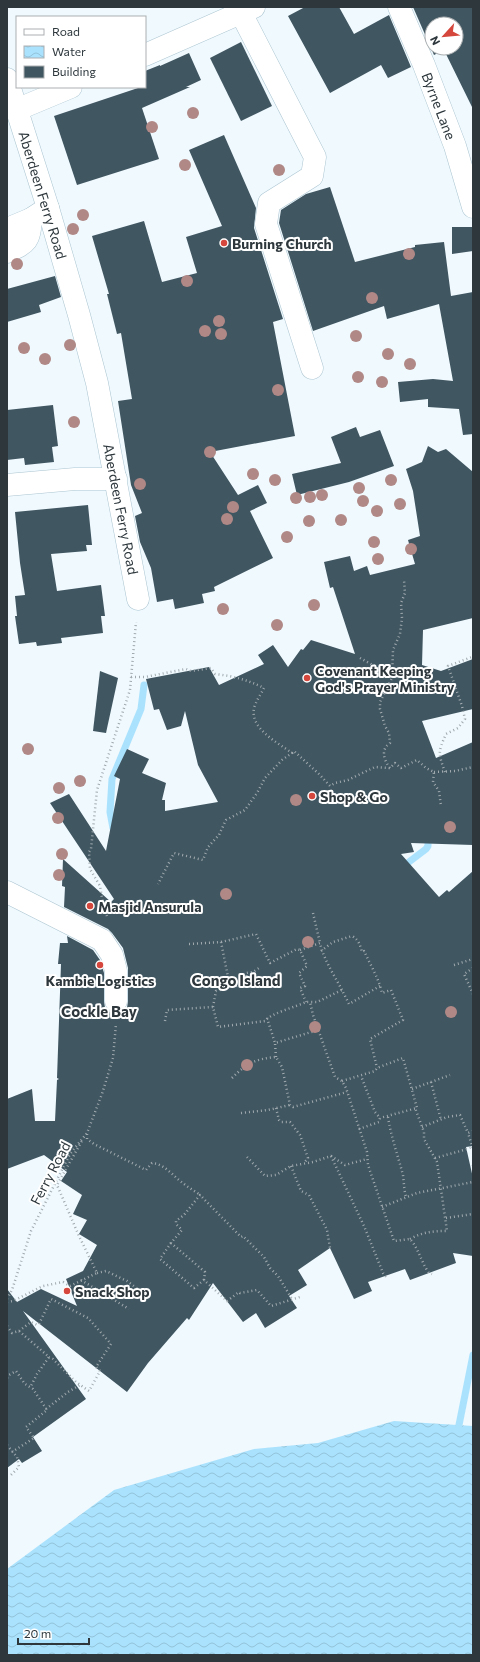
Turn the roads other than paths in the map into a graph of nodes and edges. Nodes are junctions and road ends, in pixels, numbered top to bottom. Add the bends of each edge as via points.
1 (399, 7) edge
2 (248, 10) edge
3 (146, 55) edge
4 (7, 79) edge
5 (68, 88) edge
6 (16, 110) junction
7 (473, 206) edge
8 (39, 214) junction
9 (7, 229) edge
10 (7, 252) edge
11 (312, 368) dead end
12 (116, 479) junction
13 (7, 485) edge
14 (138, 599) road end
15 (7, 892) edge
16 (116, 1002) road end

1 - 7 street, Byrne Lane via 455,146
2 - 3 street
2 - 11 street via 315,157 312,176 269,203 266,224
4 - 6 street, Aberdeen Ferry Road
5 - 6 street
6 - 8 street, Aberdeen Ferry Road
8 - 9 street
8 - 10 street via 24,244
8 - 12 street, Aberdeen Ferry Road via 79,315 97,383
12 - 13 street via 75,479
12 - 14 street, Aberdeen Ferry Road
15 - 16 street via 102,940 112,955 116,971

